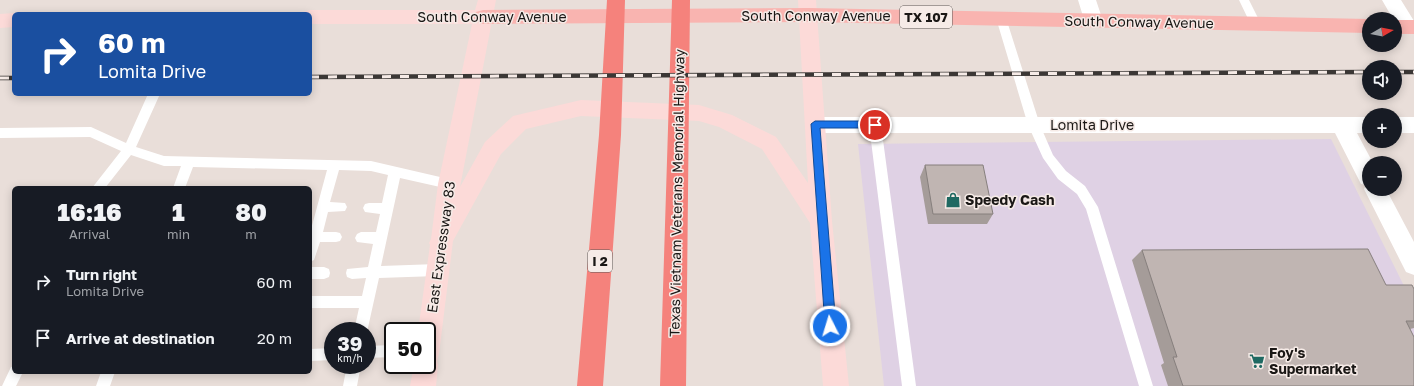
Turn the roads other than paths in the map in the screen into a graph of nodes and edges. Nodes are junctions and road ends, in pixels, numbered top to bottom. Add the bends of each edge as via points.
1 (616, 0) edge
2 (681, 0) edge
3 (1086, 0) edge
4 (1244, 0) edge
5 (1392, 0) edge
6 (485, 8) edge
7 (808, 8) edge
8 (312, 17) edge
9 (1000, 18) junction
10 (12, 20) edge
11 (0, 21) edge
12 (1093, 21) junction
13 (1256, 24) junction
14 (1362, 26) edge
15 (1406, 27) edge
16 (153, 96) edge
17 (815, 124) junction
18 (875, 125) junction
19 (1034, 125) junction
20 (1362, 125) edge
21 (1402, 125) edge
22 (1414, 125) edge
23 (1342, 126) junction
24 (0, 133) edge
25 (129, 149) junction
26 (189, 162) junction
27 (1362, 164) edge
28 (334, 166) junction
29 (395, 172) junction
30 (449, 184) junction
31 (100, 186) edge
32 (180, 186) edge
33 (1379, 196) edge
34 (323, 207) junction
35 (342, 207) dead end
36 (369, 208) dead end
37 (387, 209) junction
38 (821, 221) junction
39 (315, 237) junction
40 (336, 237) dead end
41 (361, 238) dead end
42 (381, 238) junction
43 (440, 243) junction
44 (312, 248) edge
45 (1414, 265) edge
46 (437, 270) junction
47 (374, 272) junction
48 (312, 273) edge
49 (352, 273) dead end
50 (324, 274) dead end
51 (674, 284) junction
52 (312, 302) edge
53 (368, 302) junction
54 (363, 322) edge
55 (430, 322) edge
56 (324, 354) edge
57 (312, 355) edge
58 (15, 374) edge
59 (107, 374) edge
60 (352, 374) edge
61 (425, 374) edge
62 (9, 386) edge
63 (103, 386) edge
64 (350, 386) edge
65 (423, 386) edge
66 (590, 386) edge
67 (673, 386) edge
68 (679, 386) edge
69 (836, 386) edge
70 (909, 386) edge
71 (1146, 386) edge

1 - 66 highway, I 2 via 610,135
2 - 51 highway, Texas Vietnam Veterans Memorial Highway via 680,129
3 - 12 street
4 - 13 lane
5 - 15 street
6 - 7 main road, South Conway Avenue / TX 107
6 - 8 main road, South Conway Avenue
6 - 30 main road, East Expressway 83
7 - 9 main road, South Conway Avenue / TX 107
7 - 17 main road
9 - 12 main road, South Conway Avenue / TX 107
9 - 19 lane
10 - 11 main road
12 - 13 main road, South Conway Avenue / TX 107
13 - 14 main road, South Conway Avenue / TX 107
16 - 25 lane
17 - 18 street, Lomita Drive
17 - 38 main road
18 - 19 street, Lomita Drive
18 - 70 lane
19 - 23 street, Lomita Drive
19 - 71 lane via 1049,158 1062,175 1081,190 1092,207
20 - 23 street, Lomita Drive
21 - 22 street
23 - 27 street
24 - 25 lane via 91,132
25 - 26 lane via 164,161
25 - 31 lane
26 - 28 lane
26 - 32 lane
28 - 29 lane via 371,166
28 - 34 lane
29 - 30 lane
29 - 37 lane
30 - 43 main road, East Expressway 83
33 - 45 street
34 - 35 lane
34 - 39 lane
36 - 37 lane
37 - 42 lane
38 - 43 main road via 769,143 725,121 699,114 581,108 520,122 493,148
38 - 69 main road
39 - 40 lane
39 - 44 lane
41 - 42 lane
42 - 47 lane
43 - 46 main road, East Expressway 83
46 - 47 lane
46 - 55 main road, East Expressway 83
47 - 49 lane
47 - 53 lane
48 - 50 lane
51 - 67 highway, Texas Vietnam Veterans Memorial Highway
51 - 68 highway
52 - 53 lane
53 - 54 lane
56 - 57 lane
58 - 62 lane
59 - 63 lane
60 - 64 lane
61 - 65 main road

